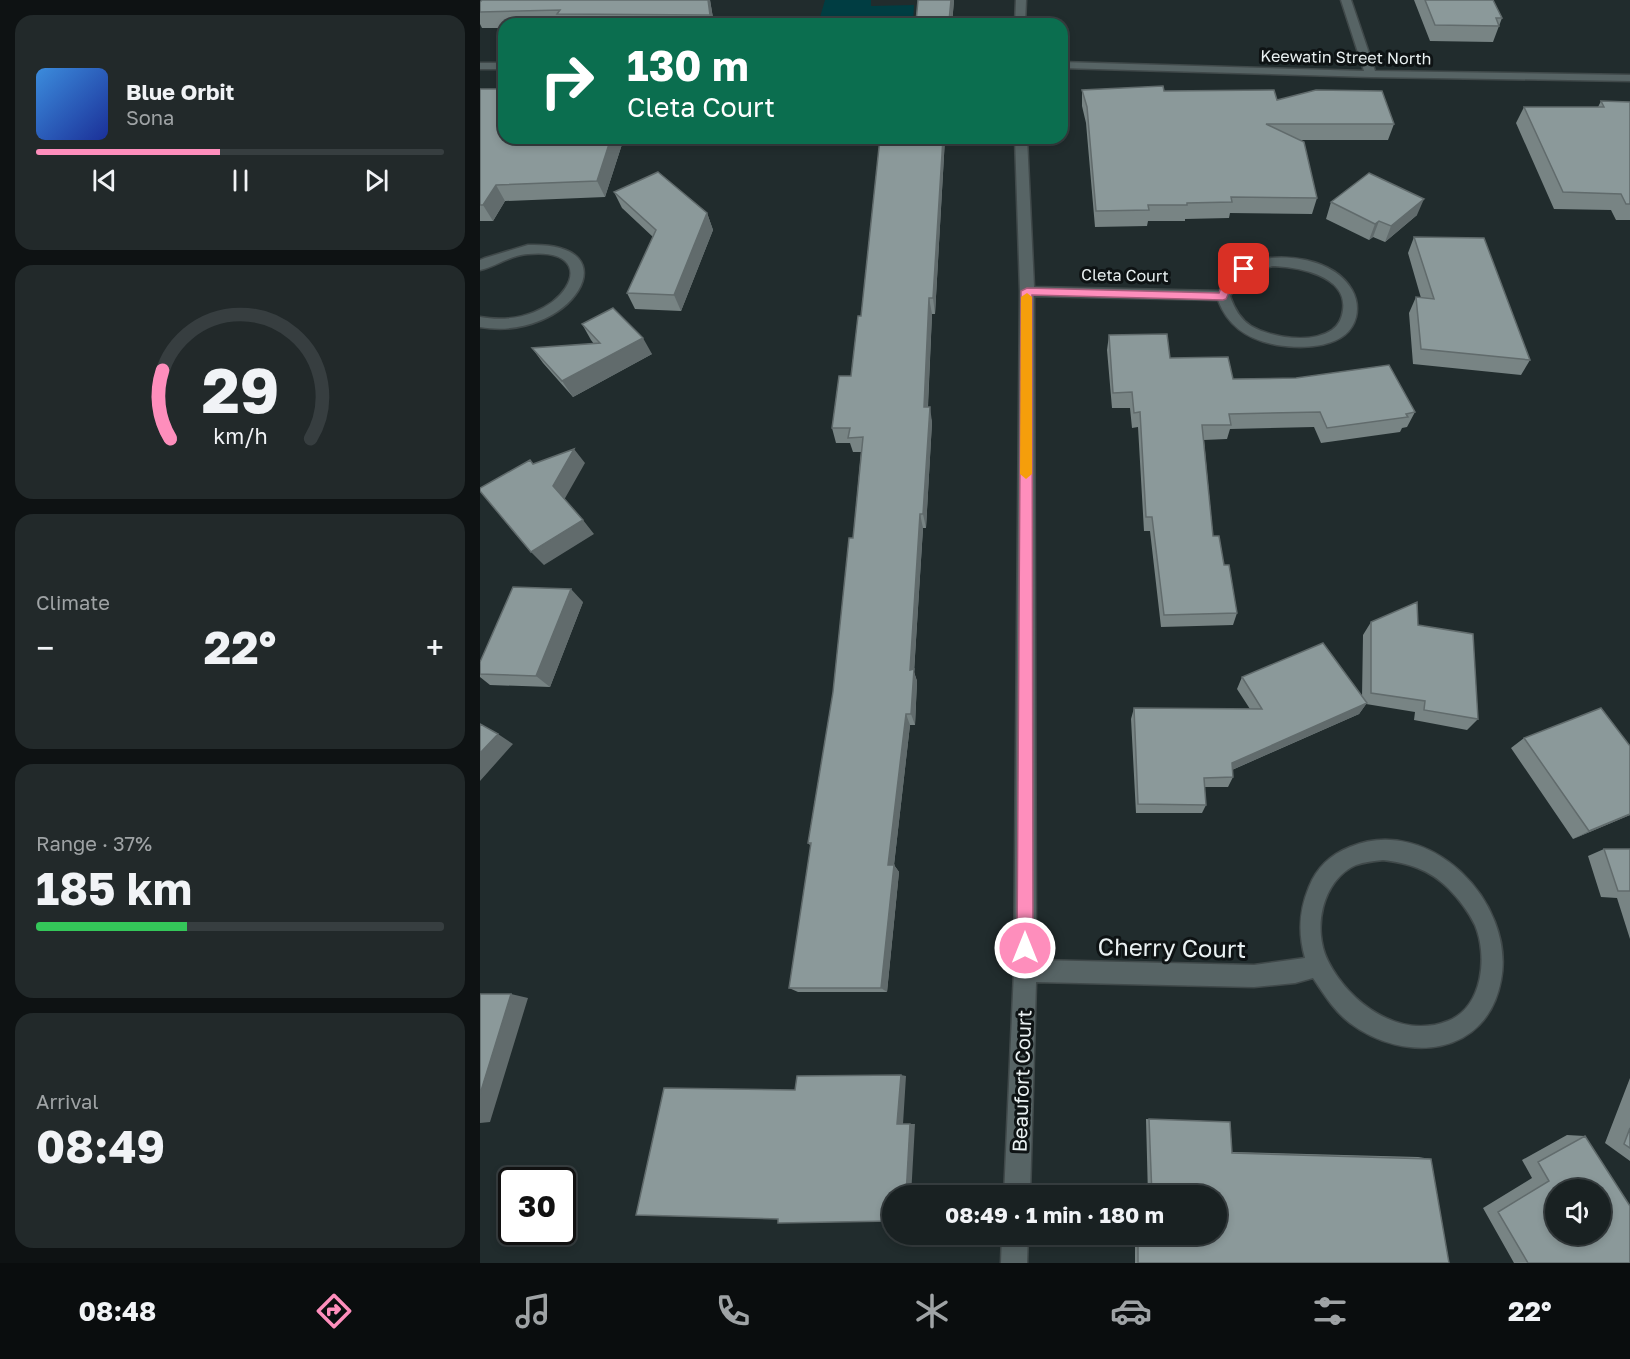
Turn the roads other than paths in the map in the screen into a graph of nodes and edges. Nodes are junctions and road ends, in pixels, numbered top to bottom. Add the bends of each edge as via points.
1 (1021, 0) edge
2 (1346, 0) edge
3 (1020, 18) edge
4 (1068, 65) edge
5 (480, 66) edge
6 (498, 66) edge
7 (1371, 74) junction
8 (1630, 78) edge
9 (1021, 144) edge
10 (480, 266) edge
11 (1027, 291) junction
12 (1223, 296) junction
13 (480, 322) edge
14 (1318, 965) junction
15 (1025, 971) junction
16 (1017, 1185) edge
17 (1015, 1245) edge
18 (1014, 1263) edge

1 - 3 street
2 - 7 street
4 - 7 street, Keewatin Street North
5 - 6 street
7 - 8 street, Keewatin Street North
9 - 11 street, Beaufort Court
10 - 13 street via 503,255 542,249 570,259 577,268 577,280 572,293 543,315 502,325
11 - 12 street, Cleta Court
11 - 15 street, Beaufort Court
12 - 12 street via 1234,318 1247,330 1284,343 1313,342 1337,333 1347,322 1351,308 1337,281 1302,264 1281,261 1244,269 1226,287
14 - 14 street via 1337,994 1361,1018 1391,1033 1422,1038 1451,1032 1474,1016 1488,992 1494,963 1489,932 1475,903 1453,878 1427,859 1398,850 1369,850 1344,859 1324,878 1313,903 1311,933
14 - 15 street, Cherry Court via 1254,976
15 - 16 street, Beaufort Court
17 - 18 street

